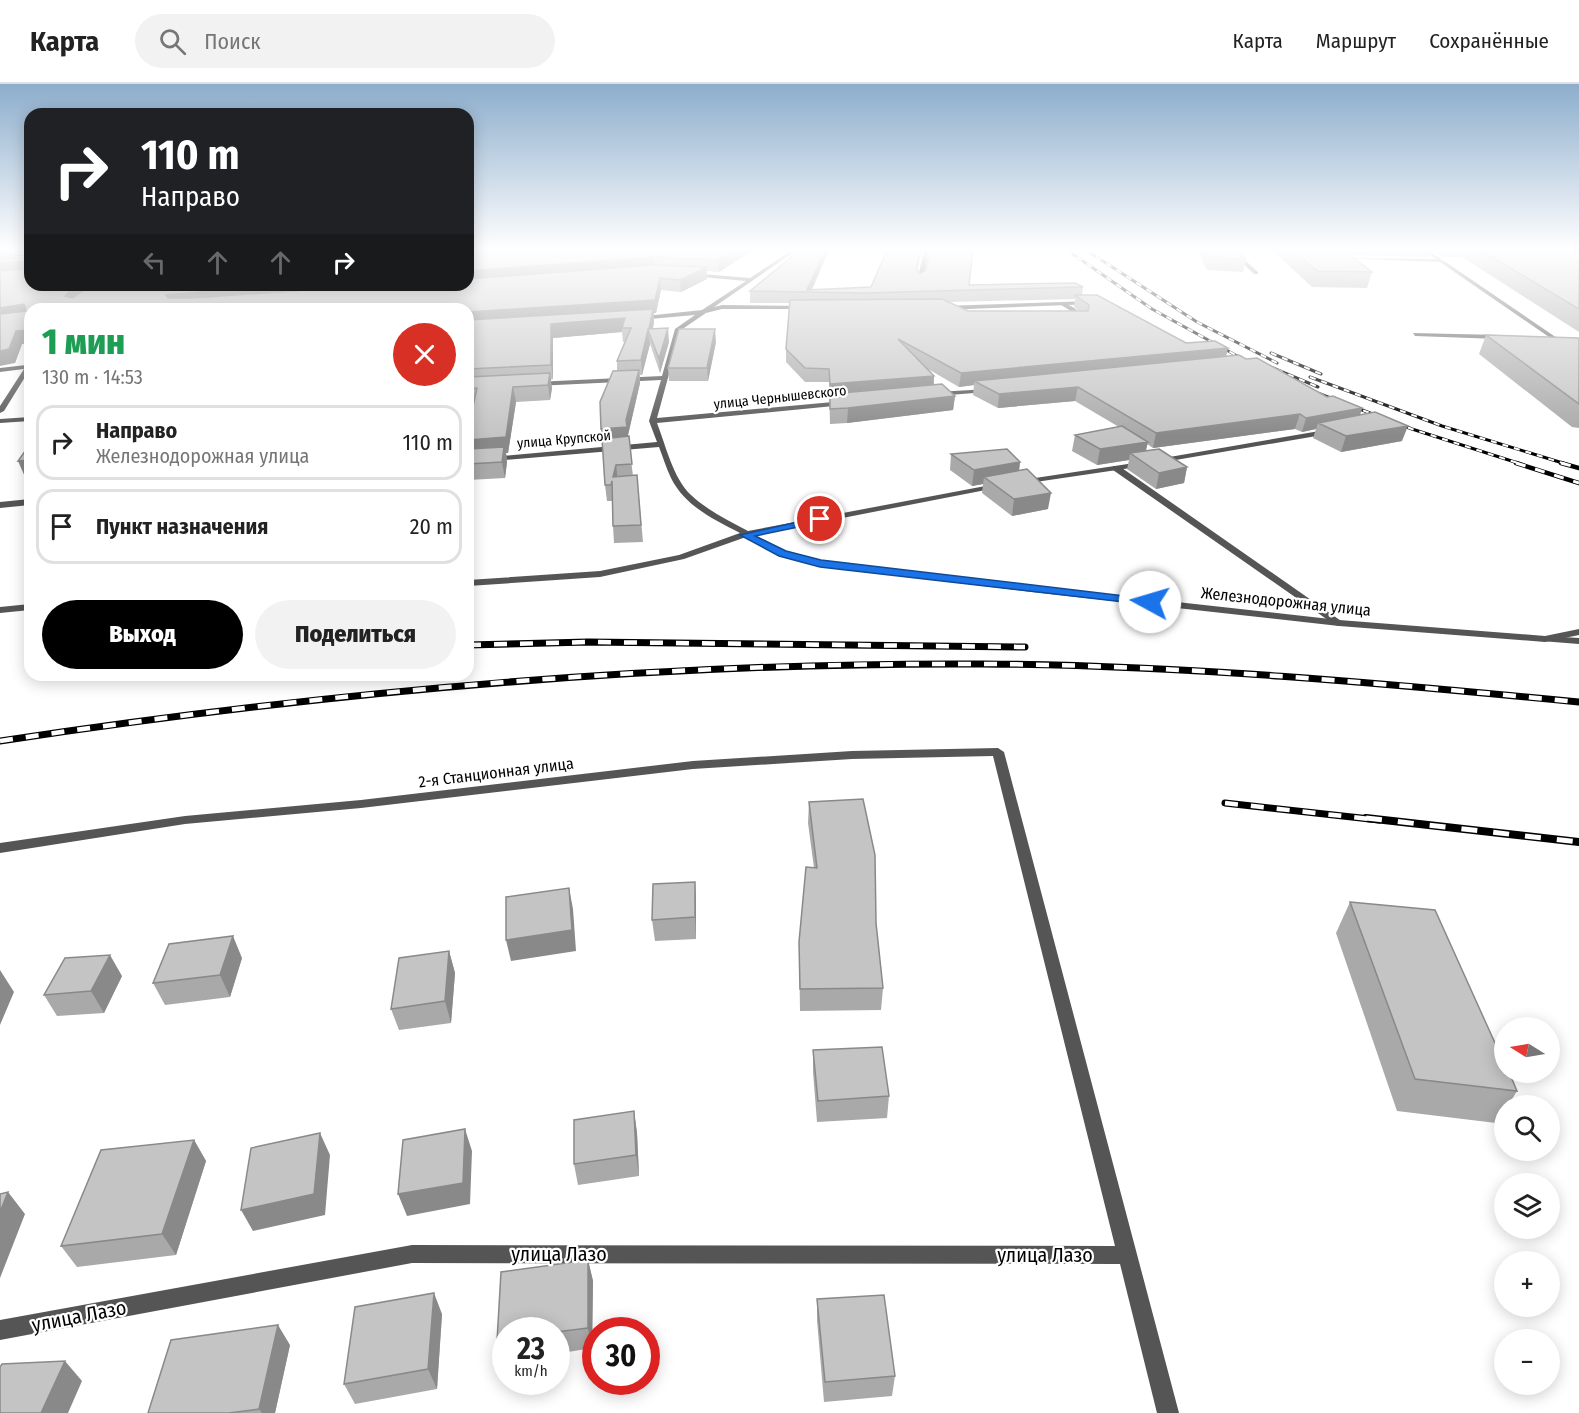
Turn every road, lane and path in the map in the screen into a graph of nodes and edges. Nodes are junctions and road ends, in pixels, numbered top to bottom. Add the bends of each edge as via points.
1 (702, 312) edge
2 (952, 312) edge
3 (1074, 312) edge
4 (1516, 312) edge
5 (698, 313) junction
6 (959, 315) edge
7 (629, 319) edge
8 (1073, 321) edge
9 (1415, 334) dead end
10 (1510, 338) edge
11 (1533, 339) edge
12 (24, 367) edge
13 (0, 370) edge
14 (24, 374) edge
15 (663, 378) junction
16 (529, 384) edge
17 (992, 389) edge
18 (932, 395) edge
19 (850, 403) edge
20 (0, 411) edge
21 (24, 419) edge
22 (0, 421) edge
23 (652, 421) junction
24 (1337, 430) edge
25 (662, 444) junction
26 (474, 460) edge
27 (1116, 468) junction
28 (24, 503) edge
29 (0, 505) edge
30 (745, 535) junction
31 (474, 583) edge
32 (24, 608) edge
33 (0, 610) edge
34 (1339, 623) junction
35 (1579, 632) edge
36 (1545, 639) junction
37 (1579, 641) edge
38 (0, 848) edge
39 (1126, 1255) junction
40 (0, 1330) edge
41 (1168, 1413) edge

1 - 5 street
2 - 6 street
3 - 8 street via 1084,320
4 - 11 street via 1557,340
5 - 7 street
5 - 15 street via 678,329
9 - 10 street
12 - 13 street
14 - 20 street
15 - 16 street
15 - 23 street
17 - 18 street
19 - 23 street, улица Чернышевского
21 - 22 street
23 - 25 street, Железнодорожная улица
24 - 27 street
25 - 26 street, улица Крупской
25 - 30 street, Железнодорожная улица via 675,478 687,496
27 - 30 street via 1054,476
27 - 34 street
28 - 29 street
30 - 31 street via 681,557 600,574
30 - 34 street, Железнодорожная улица via 783,554 820,563
32 - 33 street
34 - 36 street, Железнодорожная улица
35 - 36 street, Железнодорожная улица
36 - 37 street
38 - 39 street, 2-я Станционная улица via 185,820 361,804 693,765 852,755 998,752
39 - 40 street, улица Лазо via 412,1254
39 - 41 street

